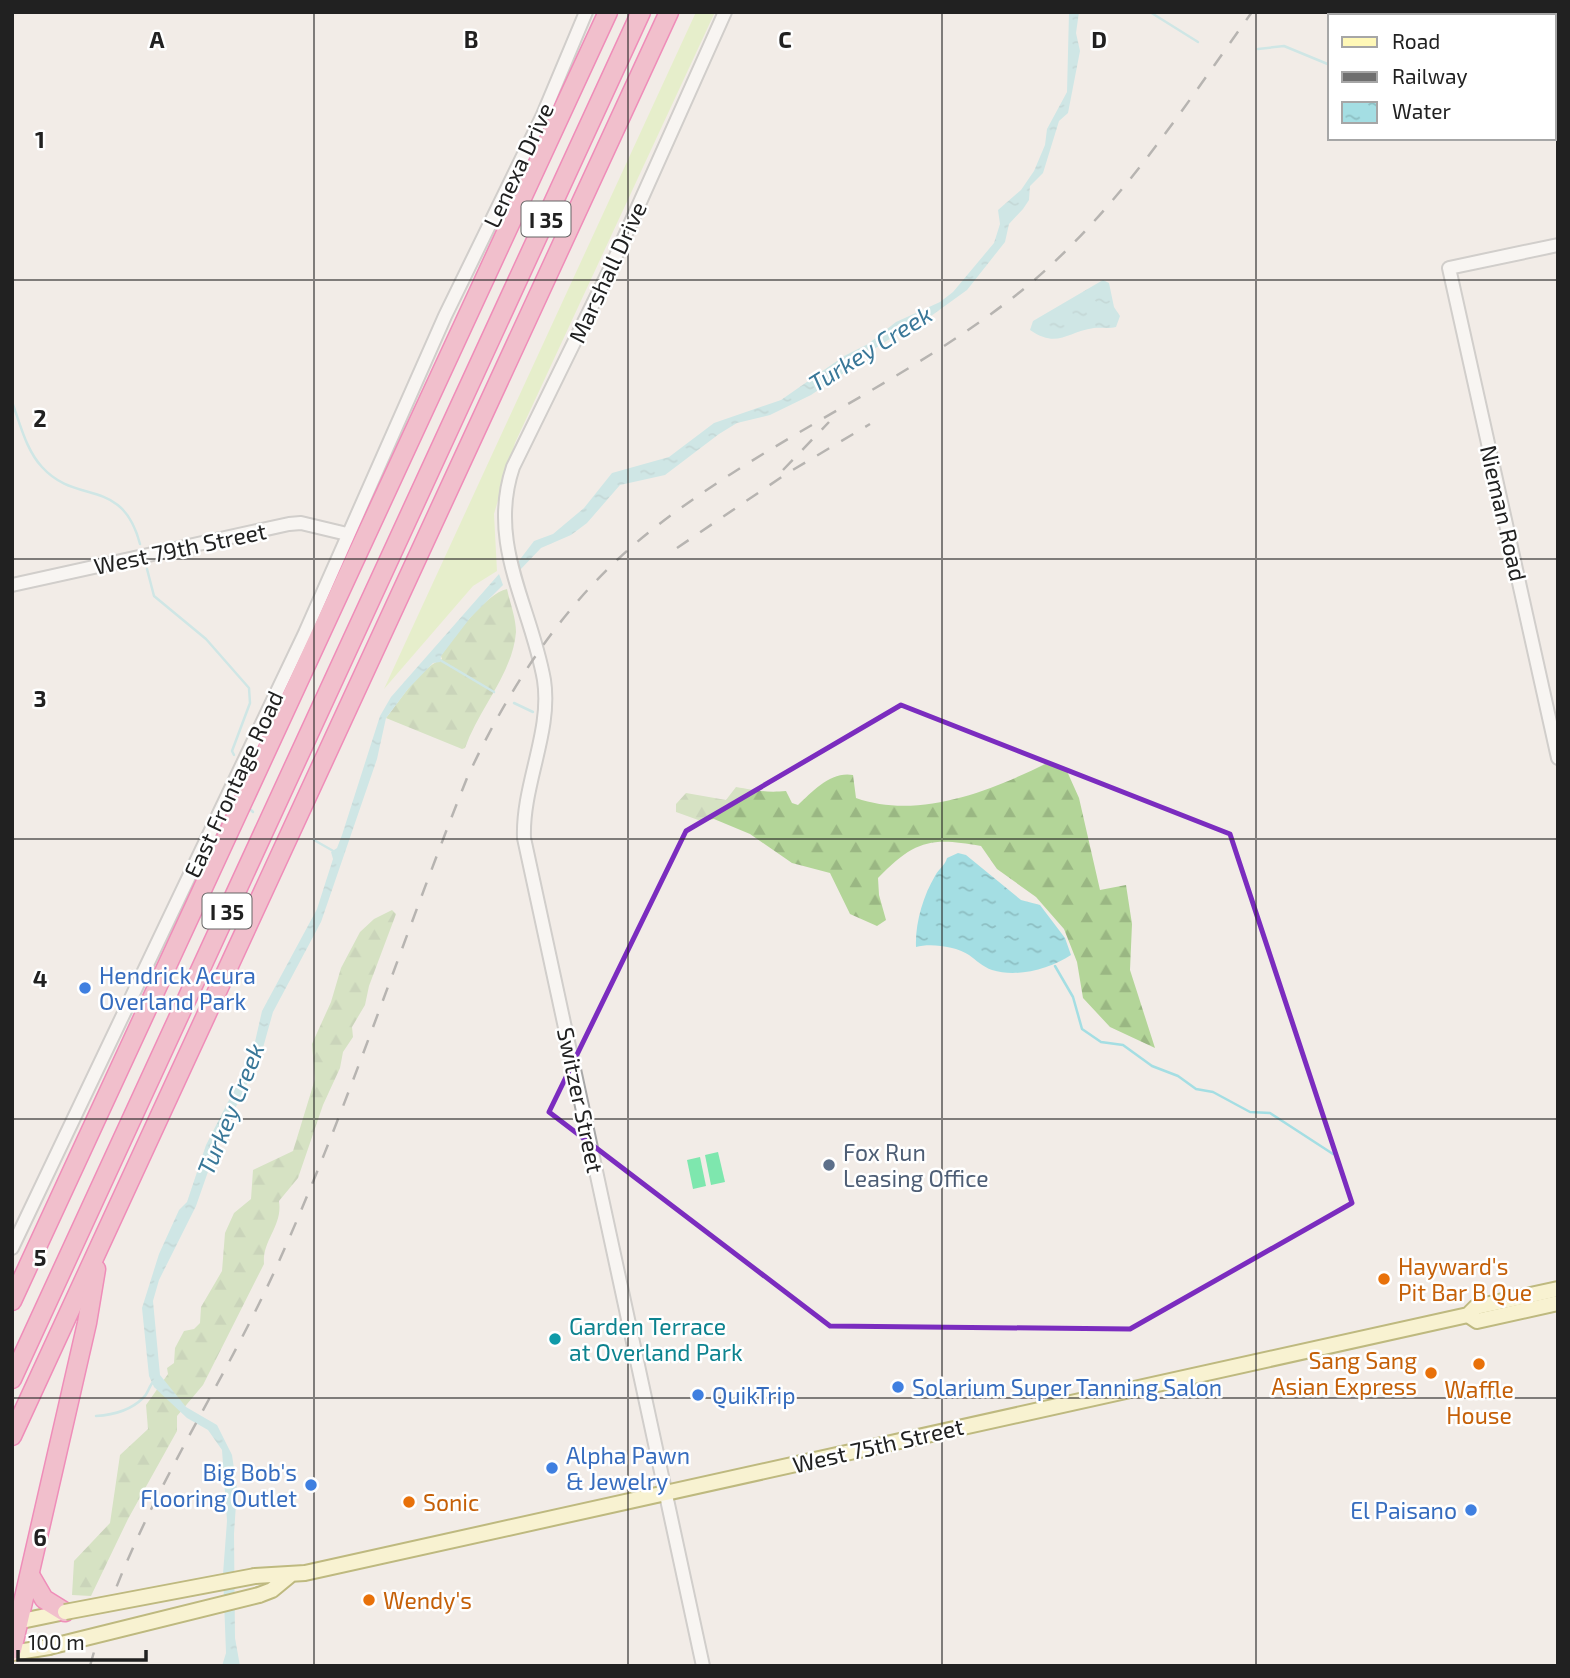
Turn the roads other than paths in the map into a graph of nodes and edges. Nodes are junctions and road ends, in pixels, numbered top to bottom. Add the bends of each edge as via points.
1 (586, 12) edge
2 (608, 12) edge
3 (641, 12) edge
4 (725, 12) edge
5 (668, 14) edge
6 (1558, 245) edge
7 (445, 316) joint
8 (347, 534) junction
9 (504, 535) joint
10 (12, 585) edge
11 (1558, 758) edge
12 (100, 1245) junction
13 (12, 1248) edge
14 (1558, 1289) edge
15 (12, 1301) edge
16 (1558, 1303) edge
17 (1468, 1315) junction
18 (12, 1378) edge
19 (12, 1436) edge
20 (667, 1493) junction
21 (30, 1575) junction
22 (289, 1576) junction
23 (65, 1612) junction
24 (16, 1622) edge
25 (12, 1652) edge
26 (703, 1666) edge

1 - 7 street, Lenexa Drive via 542,117
2 - 15 highway
3 - 18 highway, I 35
4 - 9 street, Marshall Drive via 611,267 513,467 505,489
5 - 12 highway, I 35
6 - 11 street, Nieman Road via 1449,268
7 - 8 street, East Frontage Road
8 - 10 street, West 79th Street via 289,524
8 - 13 street, East Frontage Road via 288,669
9 - 20 street, Switzer Street via 544,681 543,718 523,816 524,838
12 - 19 highway, I 35
12 - 21 highway
14 - 17 main road, West 75th Street via 1476,1307
16 - 17 main road, West 75th Street via 1478,1321
17 - 20 main road, West 75th Street
20 - 22 main road, West 75th Street
20 - 26 street, Switzer Street
21 - 23 highway via 44,1599
21 - 24 highway
22 - 23 main road, West 75th Street, bridge via 271,1573
22 - 25 main road, West 75th Street, bridge via 259,1594 49,1647
23 - 24 main road, West 75th Street
24 - 25 highway

